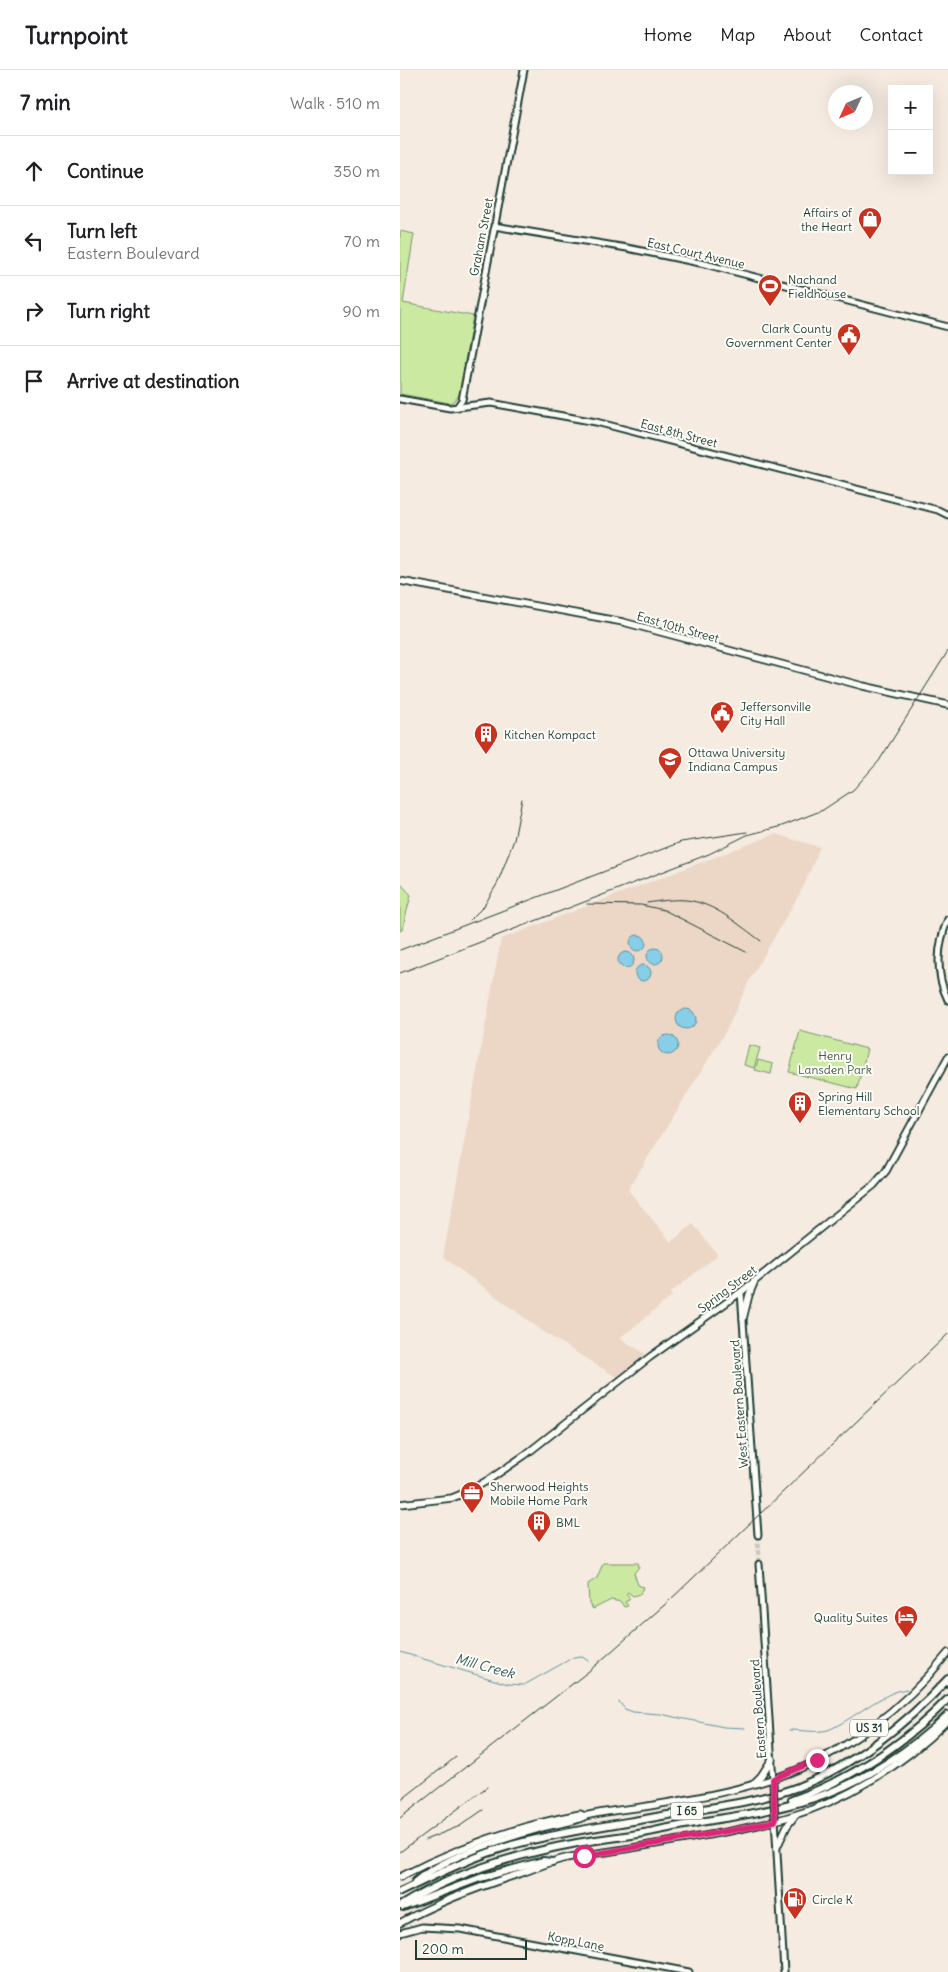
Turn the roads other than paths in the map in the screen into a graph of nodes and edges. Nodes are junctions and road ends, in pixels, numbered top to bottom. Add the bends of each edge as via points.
1 (524, 70) edge
2 (494, 226) junction
3 (948, 327) edge
4 (400, 399) edge
5 (457, 407) junction
6 (948, 515) edge
7 (400, 581) edge
8 (948, 705) edge
9 (948, 919) edge
10 (948, 1000) edge
11 (948, 1057) edge
12 (756, 1280) junction
13 (741, 1292) junction
14 (743, 1319) junction
15 (400, 1504) edge
16 (758, 1536) tunnel mouth
17 (759, 1564) tunnel mouth
18 (948, 1653) edge
19 (948, 1679) edge
20 (948, 1699) edge
21 (948, 1715) edge
22 (948, 1720) edge
23 (772, 1759) junction
24 (773, 1781) junction
25 (751, 1785) junction
26 (751, 1814) junction
27 (798, 1814) junction
28 (585, 1816) junction
29 (775, 1820) junction
30 (777, 1847) junction
31 (552, 1862) junction
32 (400, 1876) edge
33 (409, 1888) junction
34 (400, 1892) edge
35 (400, 1908) edge
36 (400, 1923) edge
37 (400, 1933) edge
38 (783, 1970) edge
39 (689, 1972) edge

1 - 2 main road, Graham Street
2 - 3 main road, East Court Avenue via 705,264
2 - 5 main road, Graham Street via 462,400
4 - 5 main road, East 8th Street
5 - 6 main road, East 8th Street via 491,403 596,422
7 - 8 main road, East 10th Street via 623,622 863,686
9 - 10 main road via 939,960 942,985
11 - 12 main road, Spring Street via 881,1178
12 - 13 main road, Spring Street
12 - 14 main road
13 - 14 main road, West Eastern Boulevard
13 - 15 main road, Spring Street via 490,1479 468,1492
14 - 16 main road, West Eastern Boulevard
17 - 23 main road, Eastern Boulevard
18 - 24 main road, US 31 via 932,1673 885,1717 817,1760
19 - 33 highway, I 65 via 898,1728 845,1764 798,1787 739,1803 514,1845
20 - 26 highway, I 65 via 920,1726 873,1762 813,1792
21 - 26 highway via 897,1756 849,1783 816,1798
22 - 27 main road via 918,1748 873,1779
23 - 24 main road, Eastern Boulevard
23 - 25 main road
24 - 25 main road, US 31
24 - 29 main road, Eastern Boulevard, bridge
25 - 28 main road, US 31
26 - 35 highway, I 65 via 576,1843 525,1855 484,1867 418,1895
27 - 29 main road
27 - 30 main road via 788,1823
28 - 32 main road, US 31 via 580,1814 556,1819 482,1840
28 - 33 highway via 459,1857 423,1875
29 - 30 main road, Eastern Boulevard
29 - 31 main road
30 - 38 main road, Eastern Boulevard
31 - 35 highway via 480,1878
31 - 36 main road via 424,1909
33 - 34 highway, I 65
37 - 39 main road, Kopp Lane via 422,1927 460,1929

